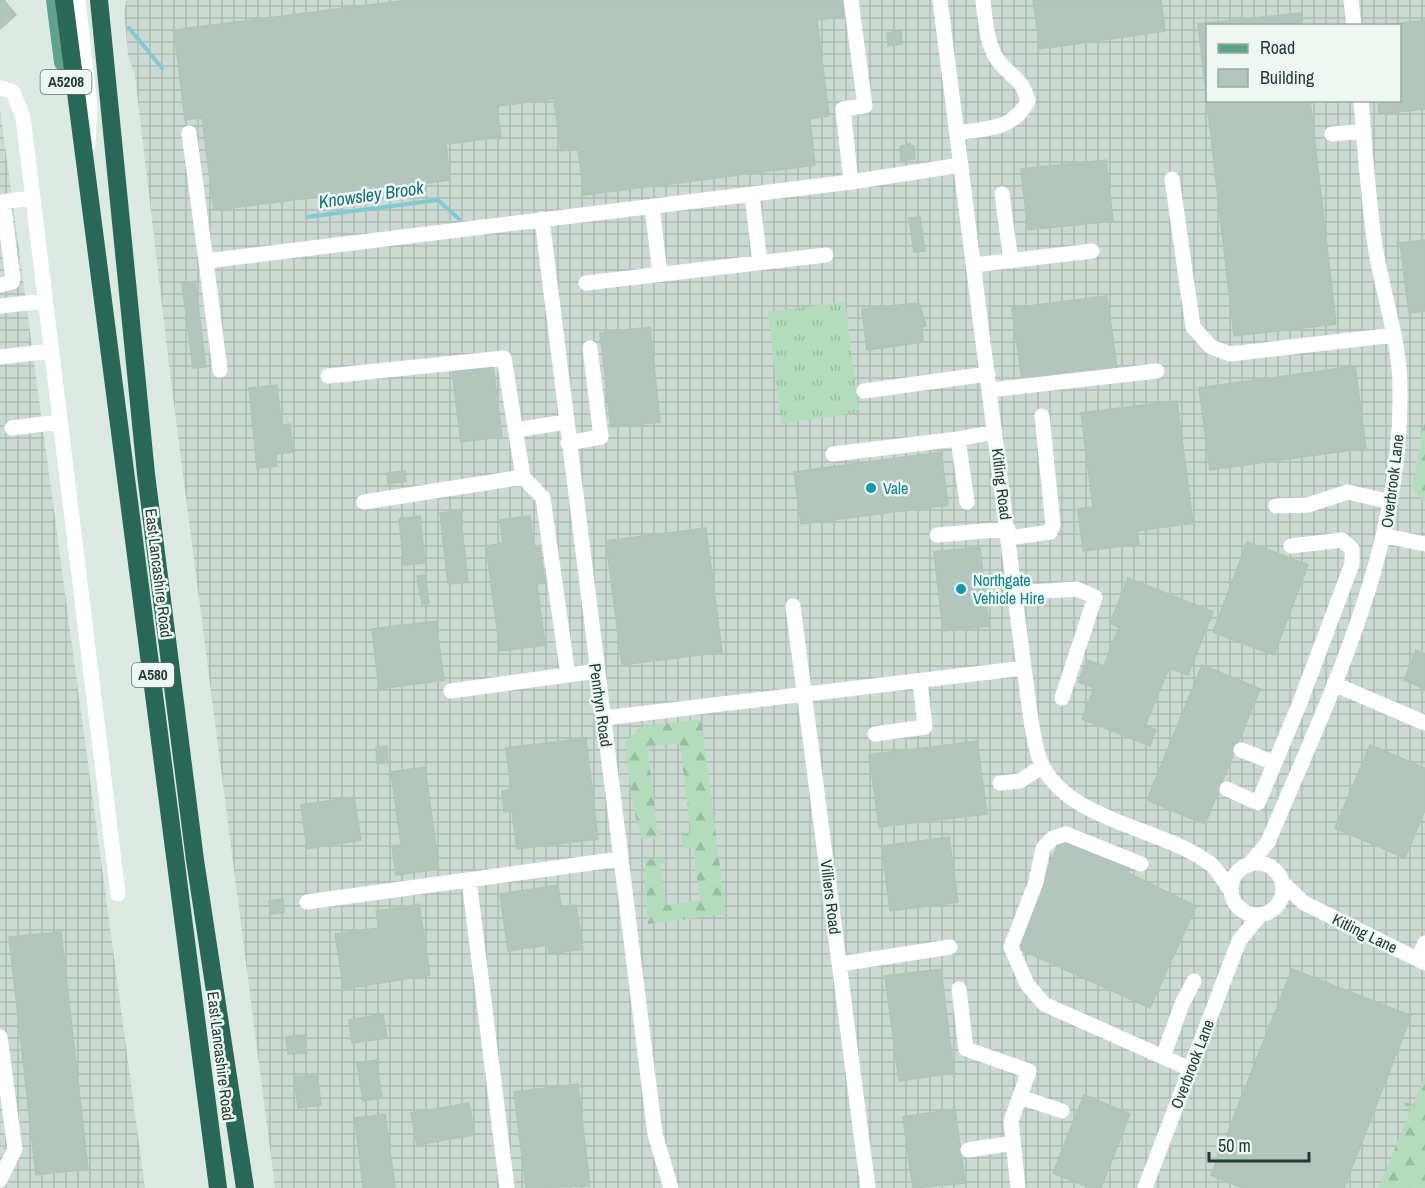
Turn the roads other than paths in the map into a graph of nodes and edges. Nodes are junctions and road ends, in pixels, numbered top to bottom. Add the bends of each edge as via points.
1 (55, 0) edge
2 (64, 0) edge
3 (78, 0) edge
4 (99, 0) edge
5 (851, 0) edge
6 (940, 0) edge
7 (983, 0) edge
8 (1351, 0) edge
9 (1354, 24) edge
10 (0, 88) edge
11 (1361, 102) edge
12 (1364, 131) junction
13 (189, 133) dead end
14 (957, 133) junction
15 (1332, 134) dead end
16 (87, 162) junction
17 (961, 165) junction
18 (1172, 178) dead end
19 (850, 182) junction
20 (1002, 194) dead end
21 (752, 195) junction
22 (32, 198) junction
23 (2, 202) edge
24 (652, 206) junction
25 (542, 219) junction
26 (4, 237) edge
27 (1092, 250) dead end
28 (826, 255) dead end
29 (206, 261) junction
30 (1011, 261) junction
31 (760, 263) junction
32 (974, 265) junction
33 (660, 274) junction
34 (586, 283) dead end
35 (0, 285) edge
36 (45, 301) junction
37 (0, 306) edge
38 (1394, 335) junction
39 (590, 348) dead end
40 (51, 351) junction
41 (0, 357) edge
42 (220, 370) dead end
43 (1157, 371) dead end
44 (988, 374) junction
45 (328, 376) dead end
46 (990, 390) junction
47 (864, 391) dead end
48 (1042, 416) dead end
49 (59, 422) junction
50 (566, 422) junction
51 (12, 428) dead end
52 (515, 430) junction
53 (995, 432) junction
54 (958, 440) junction
55 (568, 442) junction
56 (833, 454) dead end
57 (523, 477) junction
58 (364, 502) dead end
59 (968, 502) dead end
60 (1391, 502) junction
61 (1276, 506) dead end
62 (1008, 533) junction
63 (937, 535) dead end
64 (1385, 536) junction
65 (1425, 544) edge
66 (1291, 546) dead end
67 (1015, 593) junction
68 (793, 606) dead end
69 (1327, 634) junction
70 (1350, 643) junction
71 (1024, 668) junction
72 (597, 671) junction
73 (568, 675) junction
74 (920, 681) junction
75 (1334, 684) junction
76 (451, 691) dead end
77 (805, 694) junction
78 (1062, 698) dead end
79 (604, 718) junction
80 (1425, 723) edge
81 (875, 734) dead end
82 (1241, 750) dead end
83 (1275, 763) junction
84 (1043, 766) junction
85 (1269, 779) junction
86 (1000, 783) dead end
87 (1227, 789) dead end
88 (1290, 790) junction
89 (1268, 842) junction
90 (620, 859) junction
91 (1141, 864) dead end
92 (1214, 867) junction
93 (1245, 867) junction
94 (1273, 869) junction
95 (470, 880) junction
96 (1282, 882) junction
97 (1231, 891) junction
98 (118, 894) dead end
99 (307, 902) dead end
100 (1304, 903) junction
101 (1238, 906) junction
102 (1277, 906) junction
103 (1260, 915) junction
104 (1239, 941) junction
105 (1425, 943) edge
106 (950, 947) dead end
107 (1421, 961) edge
108 (840, 964) junction
109 (1194, 981) dead end
110 (959, 989) dead end
111 (0, 1037) edge
112 (1163, 1057) junction
113 (1190, 1069) junction
114 (1020, 1097) junction
115 (1062, 1111) dead end
116 (1013, 1143) junction
117 (968, 1149) dead end
118 (0, 1180) edge
119 (218, 1188) edge
120 (245, 1188) edge
121 (507, 1188) edge
122 (671, 1188) edge
123 (868, 1188) edge
124 (1018, 1188) edge
125 (1145, 1188) edge

1 - 16 main road, A5208 via 73,134
2 - 16 highway, East Lancashire Road / A580
3 - 16 street via 90,107
4 - 120 highway, East Lancashire Road / A580 via 146,474 195,860
5 - 19 street via 865,106 843,109
6 - 14 street, Kitling Road
7 - 14 street via 999,63 1024,85 1028,101 1023,112 1007,125
8 - 9 street
10 - 22 street via 13,92 23,117
11 - 12 street, Overbrook Lane
12 - 15 street
12 - 38 street, Overbrook Lane via 1375,246
13 - 29 street
14 - 17 street, Kitling Road
16 - 119 highway, East Lancashire Road / A580
17 - 19 street
17 - 32 street, Kitling Road
18 - 38 street via 1193,327 1211,347 1230,354
19 - 21 street
20 - 30 street
21 - 24 street
21 - 31 street
22 - 23 street
22 - 36 street
23 - 26 street
24 - 25 street
24 - 33 street
25 - 29 street
25 - 50 street, Penrhyn Road
26 - 35 street via 14,278
27 - 30 street
28 - 31 street
29 - 42 street
30 - 32 street
31 - 33 street
32 - 44 street, Kitling Road
33 - 34 street
36 - 37 street
36 - 40 street
38 - 60 street, Overbrook Lane via 1401,387
39 - 55 street via 601,437
40 - 41 street
40 - 49 street
43 - 46 street
44 - 46 street, Kitling Road
44 - 47 street
45 - 52 street via 504,358
46 - 53 street, Kitling Road
48 - 62 street via 1053,525 1050,532
49 - 51 street
49 - 98 street
50 - 52 street
50 - 55 street, Penrhyn Road
52 - 57 street
53 - 54 street
53 - 62 street, Kitling Road
54 - 56 street
54 - 59 street
55 - 72 street, Penrhyn Road
57 - 58 street
57 - 73 street via 543,498
60 - 61 street via 1348,492 1308,505
60 - 64 street, Overbrook Lane
62 - 63 street
62 - 67 street, Kitling Road
64 - 65 street
64 - 70 street, Overbrook Lane
66 - 69 street via 1342,540 1352,549 1352,564
67 - 71 street, Kitling Road
67 - 78 street via 1077,589 1095,597
68 - 77 street, Villiers Road
69 - 70 street
69 - 83 street
70 - 75 street, Overbrook Lane
71 - 74 street
71 - 84 street, Kitling Road
72 - 73 street
72 - 79 street, Penrhyn Road
73 - 76 street
74 - 77 street
74 - 81 street via 925,727
75 - 80 street
75 - 88 street, Overbrook Lane
77 - 79 street
77 - 108 street, Villiers Road
79 - 90 street, Penrhyn Road
82 - 83 street
83 - 85 street
84 - 86 street via 1020,781
84 - 92 street, Kitling Road via 1057,786 1080,804 1192,852
85 - 87 street via 1258,803
85 - 88 street
88 - 89 street, Overbrook Lane
89 - 93 street, Overbrook Lane
89 - 94 street
90 - 95 street
90 - 122 street, Penrhyn Road via 655,1134
91 - 112 street via 1066,834 1053,838 1043,848 1036,882 1011,947 1027,984 1044,1004
92 - 93 street, Kitling Road
92 - 97 street, Kitling Road
93 - 94 street via 1257,863
93 - 97 street via 1235,875
94 - 96 street
95 - 99 street
95 - 121 street
96 - 100 street, Kitling Lane
96 - 102 street
97 - 101 street
100 - 102 street
100 - 107 street, Kitling Lane
101 - 103 street via 1244,912
101 - 104 street, Overbrook Lane
102 - 103 street
103 - 104 street, Overbrook Lane
104 - 113 street, Overbrook Lane
105 - 107 street
106 - 108 street
108 - 123 street, Villiers Road
109 - 112 street
110 - 114 street via 966,1049 1029,1071
111 - 118 street via 15,1149
112 - 113 street
113 - 125 street, Overbrook Lane
114 - 115 street
114 - 116 street via 1011,1121
116 - 117 street
116 - 124 street

